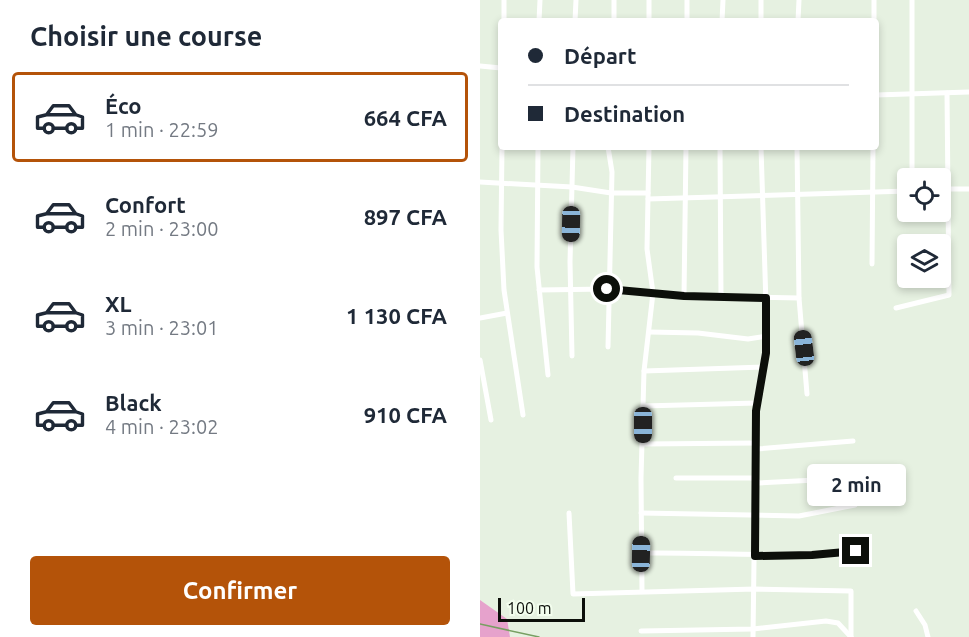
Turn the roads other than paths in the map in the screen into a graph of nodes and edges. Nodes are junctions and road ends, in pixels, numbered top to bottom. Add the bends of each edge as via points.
1 (504, 0) edge
2 (540, 0) edge
3 (576, 0) edge
4 (614, 0) edge
5 (649, 0) edge
6 (687, 0) edge
7 (723, 0) edge
8 (761, 0) edge
9 (799, 0) edge
10 (874, 0) edge
11 (912, 0) edge
12 (504, 18) edge
13 (539, 18) edge
14 (575, 18) edge
15 (614, 18) edge
16 (649, 18) edge
17 (687, 18) edge
18 (722, 18) edge
19 (761, 18) edge
20 (798, 18) edge
21 (874, 18) edge
22 (480, 66) edge
23 (498, 68) edge
24 (969, 92) edge
25 (947, 93) junction
26 (879, 95) edge
27 (910, 95) junction
28 (502, 150) edge
29 (538, 150) edge
30 (573, 150) edge
31 (608, 150) edge
32 (649, 150) edge
33 (686, 150) edge
34 (720, 150) edge
35 (761, 150) edge
36 (796, 150) edge
37 (873, 150) edge
38 (912, 168) edge
39 (945, 168) edge
40 (480, 182) edge
41 (502, 184) junction
42 (537, 186) junction
43 (572, 187) junction
44 (951, 188) edge
45 (969, 189) edge
46 (897, 192) edge
47 (611, 193) junction
48 (873, 193) junction
49 (763, 194) junction
50 (798, 195) junction
51 (648, 196) junction
52 (721, 196) junction
53 (684, 197) junction
54 (946, 222) edge
55 (872, 264) dead end
56 (607, 289) junction
57 (539, 290) junction
58 (571, 292) junction
59 (653, 294) junction
60 (684, 296) junction
61 (721, 297) junction
62 (766, 298) junction
63 (799, 298) junction
64 (896, 308) dead end
65 (507, 313) junction
66 (480, 318) edge
67 (649, 332) junction
68 (767, 336) junction
69 (608, 346) dead end
70 (572, 356) dead end
71 (480, 360) edge
72 (764, 367) junction
73 (644, 371) junction
74 (548, 375) dead end
75 (807, 394) dead end
76 (757, 403) junction
77 (644, 406) junction
78 (523, 415) dead end
79 (491, 420) dead end
80 (853, 441) dead end
81 (643, 444) junction
82 (757, 446) junction
83 (676, 478) dead end
84 (755, 478) junction
85 (855, 478) dead end
86 (855, 505) dead end
87 (569, 513) dead end
88 (641, 513) junction
89 (756, 516) junction
90 (856, 551) dead end
91 (641, 554) junction
92 (755, 556) junction
93 (754, 588) junction
94 (642, 591) junction
95 (916, 611) dead end
96 (753, 628) junction
97 (641, 631) dead end
98 (753, 637) edge
99 (928, 637) edge

1 - 12 street
2 - 13 street
3 - 14 street
4 - 15 street
5 - 16 street
6 - 17 street
7 - 18 street
8 - 19 street
9 - 20 street
10 - 21 street
11 - 27 street
22 - 23 street
24 - 25 street
25 - 27 street
25 - 39 street
26 - 27 street
27 - 38 street
28 - 41 street
29 - 42 street
30 - 43 street
31 - 47 street
32 - 51 street
33 - 53 street
34 - 52 street
35 - 49 street
36 - 50 street
37 - 48 street
40 - 41 street
41 - 42 street
41 - 65 street
42 - 43 street
42 - 57 street
43 - 47 street
43 - 58 street
44 - 45 street
46 - 48 street
47 - 51 street
47 - 56 street
48 - 50 street
48 - 55 street
49 - 50 street
49 - 52 street
49 - 62 street
50 - 63 street
51 - 53 street
51 - 59 street via 647,249
52 - 53 street
52 - 61 street
53 - 60 street
54 - 64 street via 949,295
56 - 58 street
56 - 59 street
56 - 69 street
57 - 58 street
57 - 74 street
58 - 70 street
59 - 60 street
59 - 67 street
60 - 61 street
61 - 62 street
62 - 63 street
62 - 68 street
63 - 75 street
65 - 66 street
65 - 78 street
67 - 68 street via 748,339
67 - 73 street
68 - 72 street
71 - 79 street
72 - 73 street
72 - 76 street
73 - 77 street
76 - 77 street
76 - 82 street
77 - 81 street
80 - 82 street
81 - 82 street
81 - 88 street
82 - 84 street
83 - 84 street
84 - 85 street via 759,483
84 - 89 street
86 - 89 street via 799,516
87 - 94 street via 573,594
88 - 89 street
88 - 91 street
89 - 92 street
90 - 92 street
91 - 92 street
91 - 94 street
92 - 93 street
93 - 94 street
93 - 96 street
93 - 96 street via 851,591 851,637 838,623 826,621
95 - 99 street
96 - 97 street
96 - 98 street

